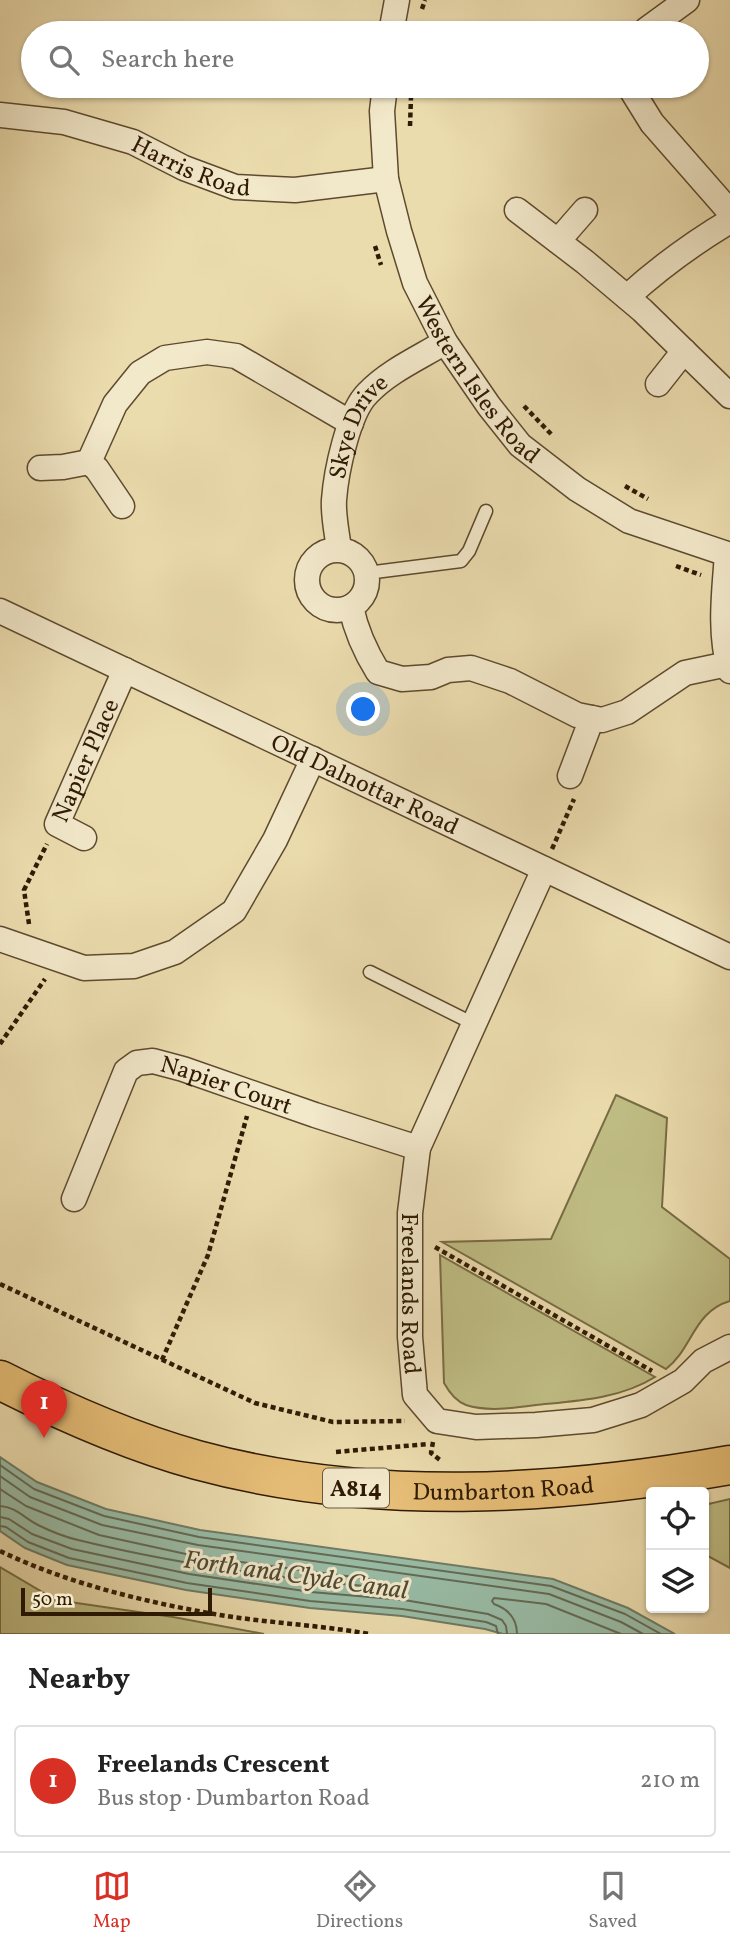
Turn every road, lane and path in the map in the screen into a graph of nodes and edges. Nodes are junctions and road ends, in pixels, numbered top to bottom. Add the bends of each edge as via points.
1 (397, 0) edge
2 (687, 0) edge
3 (393, 21) edge
4 (658, 21) edge
5 (384, 98) edge
6 (411, 98) edge
7 (636, 98) edge
8 (0, 115) edge
9 (410, 138) dead end
10 (386, 178) junction
11 (517, 210) dead end
12 (585, 210) dead end
13 (730, 212) edge
14 (730, 220) edge
15 (558, 241) junction
16 (627, 297) junction
17 (445, 342) junction
18 (684, 351) junction
19 (658, 384) dead end
20 (730, 397) edge
21 (519, 401) dead end
22 (351, 423) junction
23 (554, 437) dead end
24 (89, 462) junction
25 (40, 468) dead end
26 (618, 482) dead end
27 (651, 501) dead end
28 (122, 506) dead end
29 (486, 511) dead end
30 (339, 549) junction
31 (728, 555) edge
32 (367, 572) junction
33 (351, 607) junction
34 (0, 611) edge
35 (729, 668) edge
36 (125, 670) junction
37 (592, 718) junction
38 (313, 759) junction
39 (570, 776) joint
40 (57, 824) junction
41 (84, 838) dead end
42 (544, 869) junction
43 (0, 939) edge
44 (30, 949) junction
45 (730, 957) edge
46 (58, 959) junction
47 (370, 972) dead end
48 (474, 1024) junction
49 (0, 1044) edge
50 (253, 1093) junction
51 (418, 1148) junction
52 (74, 1199) dead end
53 (410, 1233) junction
54 (0, 1284) edge
55 (730, 1347) edge
56 (162, 1360) junction
57 (0, 1380) edge
58 (676, 1385) junction
59 (437, 1421) junction
60 (730, 1465) edge
61 (0, 1551) edge
62 (369, 1634) edge

1 - 3 street
2 - 4 street
5 - 10 street, Western Isles Road
6 - 9 path
7 - 13 street via 652,123
8 - 10 street, Harris Road via 64,122 133,142 234,187 295,190
10 - 17 street, Western Isles Road via 415,283
11 - 15 street
12 - 15 street
14 - 16 street
15 - 16 street
16 - 18 street
17 - 22 street, Skye Drive via 383,379 365,395
17 - 31 street, Western Isles Road via 520,445 577,489 629,521
18 - 19 street
18 - 20 street
21 - 23 path
22 - 24 street via 236,356 207,352 164,358 140,373 115,404
22 - 30 street, Skye Drive via 334,503
24 - 25 street
24 - 28 street
26 - 27 path
29 - 32 lane via 461,561
30 - 32 street via 356,556
30 - 33 street via 315,558 307,579 309,592 326,608
31 - 35 street via 723,618
32 - 33 street via 364,595
33 - 37 street via 355,628 378,672 402,679 471,668
34 - 36 street, Old Dalnottar Road
35 - 37 street via 685,673 626,712 602,720
36 - 38 street, Old Dalnottar Road
36 - 40 street, Napier Place
37 - 39 street
38 - 42 street, Old Dalnottar Road
38 - 46 street via 275,840 234,911 175,952 134,967 84,968
39 - 42 path via 580,785
40 - 41 street, Napier Place
40 - 44 path via 24,890
42 - 45 street, Old Dalnottar Road
42 - 48 street, Freelands Road
43 - 44 street
44 - 46 street
46 - 49 path
47 - 48 lane
48 - 51 street, Freelands Road
50 - 51 street, Napier Court
50 - 52 street, Napier Court via 153,1061 136,1063 126,1071
50 - 56 path via 208,1255
51 - 53 street, Freelands Road
53 - 58 path
53 - 59 street, Freelands Road via 415,1395
54 - 56 path
55 - 58 street via 703,1361
56 - 59 path via 255,1403 333,1422
57 - 60 main road, Dumbarton Road / A814 via 138,1441 208,1463 310,1483 408,1491 509,1490
58 - 59 street via 641,1405 593,1420 476,1427
61 - 62 path via 116,1594 221,1615

